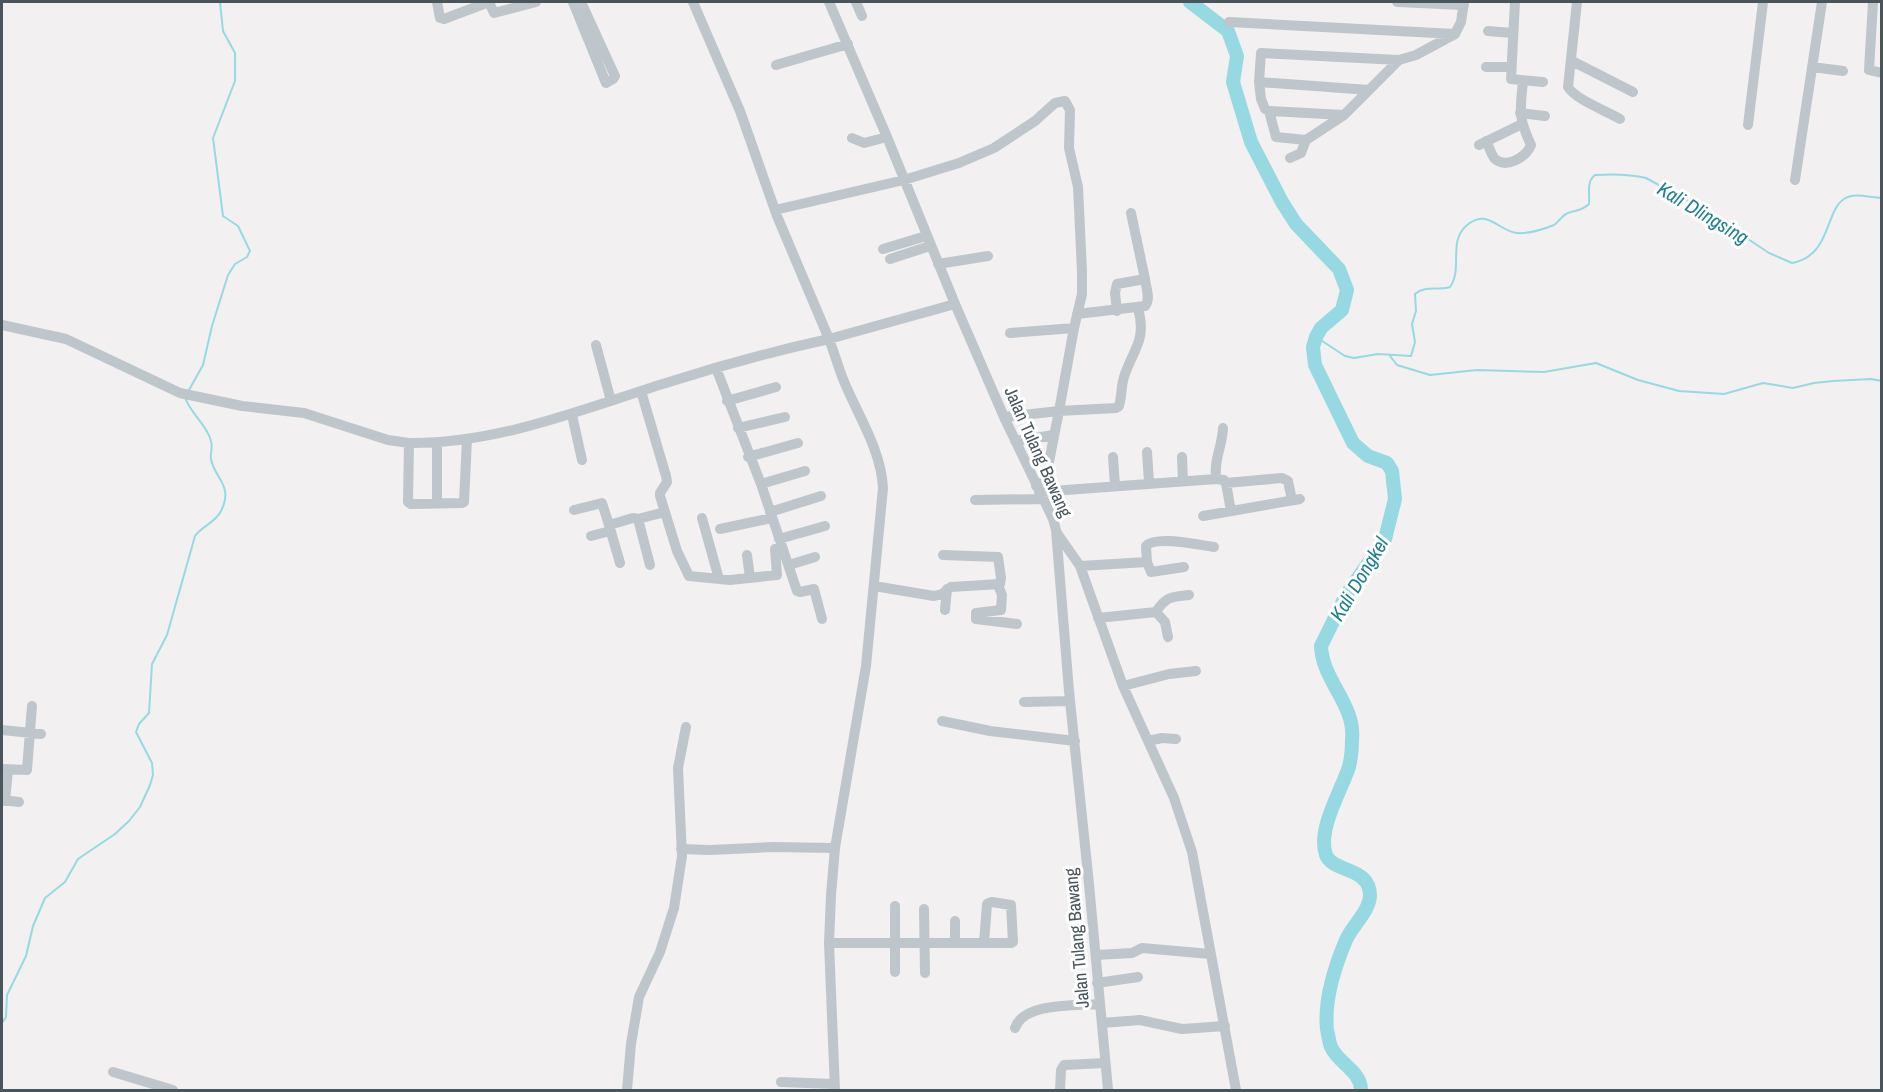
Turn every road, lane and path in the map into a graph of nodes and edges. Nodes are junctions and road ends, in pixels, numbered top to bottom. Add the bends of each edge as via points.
1 (437, 2) edge
2 (489, 2) edge
3 (536, 2) edge
4 (573, 2) edge
5 (581, 2) edge
6 (693, 2) edge
7 (829, 2) edge
8 (856, 2) edge
9 (1397, 2) edge
10 (1515, 2) edge
11 (1577, 2) edge
12 (1763, 2) edge
13 (1822, 2) edge
14 (1873, 2) edge
15 (1464, 3) edge
16 (521, 4) edge
17 (862, 16) dead end
18 (1229, 22) dead end
19 (1488, 31) dead end
20 (1513, 33) junction
21 (1455, 34) junction
22 (848, 44) junction
23 (1399, 60) junction
24 (1572, 61) junction
25 (776, 65) dead end
26 (1486, 67) dead end
27 (1511, 67) junction
28 (1812, 67) junction
29 (1843, 71) dead end
30 (1881, 73) edge
31 (1522, 81) junction
32 (1259, 82) junction
33 (1543, 82) dead end
34 (1369, 90) junction
35 (1633, 92) dead end
36 (1269, 111) junction
37 (1344, 115) junction
38 (1545, 116) dead end
39 (1521, 118) junction
40 (1620, 119) dead end
41 (1748, 125) dead end
42 (887, 137) junction
43 (852, 138) dead end
44 (1306, 140) junction
45 (1290, 158) dead end
46 (904, 180) junction
47 (1795, 180) dead end
48 (775, 210) junction
49 (1131, 213) dead end
50 (928, 241) junction
51 (883, 249) dead end
52 (988, 256) dead end
53 (890, 259) dead end
54 (939, 264) junction
55 (1145, 279) junction
56 (954, 304) junction
57 (1138, 308) junction
58 (1116, 310) junction
59 (1077, 314) junction
60 (2, 325) edge
61 (1074, 328) junction
62 (1010, 333) dead end
63 (829, 339) junction
64 (596, 345) dead end
65 (716, 368) junction
66 (776, 387) dead end
67 (640, 391) junction
68 (611, 400) junction
69 (727, 401) junction
70 (1059, 411) junction
71 (572, 415) junction
72 (785, 417) dead end
73 (1004, 417) junction
74 (738, 428) junction
75 (1223, 428) dead end
76 (1054, 435) junction
77 (467, 439) junction
78 (1015, 441) junction
79 (798, 442) dead end
80 (409, 443) junction
81 (437, 443) junction
82 (1147, 452) dead end
83 (748, 457) junction
84 (1113, 457) dead end
85 (1182, 457) dead end
86 (582, 460) dead end
87 (805, 471) dead end
88 (1183, 480) junction
89 (1221, 481) junction
90 (1149, 482) junction
91 (760, 484) junction
92 (1115, 485) junction
93 (1039, 492) junction
94 (821, 496) dead end
95 (975, 500) dead end
96 (437, 504) junction
97 (574, 510) dead end
98 (1231, 511) junction
99 (665, 512) junction
100 (771, 515) junction
101 (1203, 516) dead end
102 (702, 518) dead end
103 (638, 519) junction
104 (825, 526) dead end
105 (610, 528) junction
106 (720, 529) dead end
107 (1056, 530) junction
108 (591, 536) dead end
109 (777, 544) junction
110 (1214, 547) dead end
111 (747, 555) dead end
112 (943, 555) dead end
113 (815, 557) dead end
114 (1147, 562) junction
115 (620, 563) dead end
116 (650, 565) dead end
117 (789, 565) junction
118 (1080, 566) junction
119 (1184, 567) dead end
120 (750, 578) junction
121 (719, 579) junction
122 (998, 585) junction
123 (874, 586) junction
124 (947, 589) junction
125 (1189, 595) dead end
126 (945, 610) dead end
127 (1156, 612) junction
128 (1098, 618) junction
129 (822, 619) dead end
130 (1017, 624) dead end
131 (1168, 637) dead end
132 (1196, 671) dead end
133 (1123, 686) junction
134 (1070, 701) junction
135 (1024, 702) dead end
136 (32, 706) dead end
137 (942, 721) dead end
138 (686, 727) dead end
139 (2, 730) edge
140 (36, 733) junction
141 (1176, 739) dead end
142 (1075, 741) junction
143 (1148, 741) junction
144 (5, 769) edge
145 (3, 801) edge
146 (19, 802) dead end
147 (835, 848) junction
148 (681, 849) junction
149 (895, 906) dead end
150 (924, 909) dead end
151 (956, 921) dead end
152 (829, 943) junction
153 (894, 943) junction
154 (924, 944) junction
155 (955, 944) junction
156 (984, 944) junction
157 (1210, 954) junction
158 (1096, 956) junction
159 (894, 972) dead end
160 (925, 973) dead end
161 (1138, 977) dead end
162 (1097, 983) junction
163 (1099, 1004) junction
164 (1102, 1023) junction
165 (1225, 1026) junction
166 (1015, 1028) dead end
167 (1105, 1063) junction
168 (113, 1072) dead end
169 (781, 1082) dead end
170 (834, 1087) edge
171 (173, 1090) edge
172 (627, 1090) edge
173 (1060, 1090) edge
174 (1108, 1090) edge
175 (1236, 1090) edge

1 - 2 street via 440,18 444,20
2 - 16 street via 494,13
3 - 16 street
4 - 5 street via 606,83 615,76
6 - 48 street via 740,111
7 - 22 street, Jalan Tulang Bawang
8 - 17 street
9 - 15 street
10 - 20 street
11 - 24 street
12 - 41 street
13 - 28 street
14 - 30 street via 1869,70
15 - 21 street
18 - 21 street
19 - 20 street
20 - 27 street
21 - 23 street
22 - 25 street
22 - 42 street, Jalan Tulang Bawang
23 - 32 street via 1261,53
23 - 34 street
24 - 35 street
24 - 40 street via 1570,90
26 - 27 street
27 - 31 street via 1511,79
28 - 29 street
28 - 47 street
31 - 33 street
31 - 39 street
32 - 34 street
32 - 36 street via 1261,99
34 - 37 street
36 - 37 street
36 - 44 street via 1276,137
37 - 44 street
38 - 39 street
39 - 39 street via 1483,143 1496,160 1513,162 1530,149
42 - 43 street via 864,143
42 - 46 street, Jalan Tulang Bawang
44 - 45 street via 1301,153
46 - 48 street
46 - 50 street, Jalan Tulang Bawang
46 - 59 street via 994,147 1055,103 1065,101 1070,110 1070,148 1078,187 1082,294
48 - 63 street
49 - 55 street
50 - 51 street
50 - 53 street
50 - 54 street, Jalan Tulang Bawang
52 - 54 street
54 - 56 street, Jalan Tulang Bawang
55 - 57 street via 1147,303
55 - 58 street via 1117,284
56 - 63 street
56 - 73 street, Jalan Tulang Bawang
57 - 58 street
57 - 70 street via 1141,331 1123,380 1119,406
58 - 59 street
59 - 61 street
60 - 80 street via 66,339 186,394 304,413
61 - 62 street
61 - 70 street
63 - 65 street
63 - 123 street via 882,473
64 - 68 street
65 - 67 street
65 - 69 street
66 - 69 street
67 - 68 street
67 - 99 street via 666,476 660,493
68 - 71 street
69 - 74 street
70 - 73 street
70 - 76 street
71 - 77 street
71 - 86 street
72 - 74 street
73 - 78 street, Jalan Tulang Bawang
74 - 83 street
75 - 89 street via 1215,464
76 - 78 street
76 - 93 street
77 - 81 street
77 - 96 street via 464,502
78 - 93 street, Jalan Tulang Bawang
79 - 83 street
80 - 81 street
80 - 96 street via 407,499 411,504
81 - 96 street
82 - 90 street
83 - 91 street
84 - 92 street
85 - 88 street
87 - 91 street
88 - 89 street
88 - 90 street
89 - 98 street
89 - 98 street via 1282,478 1288,481 1296,499
90 - 92 street
91 - 100 street
92 - 93 street
93 - 95 street
93 - 107 street, Jalan Tulang Bawang
94 - 100 street
97 - 105 street via 602,503
98 - 101 street
99 - 103 street
99 - 121 street via 688,576
100 - 106 street
100 - 109 street
102 - 121 street
103 - 105 street
103 - 116 street
104 - 109 street
105 - 108 street
105 - 115 street
107 - 118 street
107 - 134 street, Jalan Tulang Bawang
109 - 117 street
109 - 120 street via 777,575
110 - 114 street via 1180,541 1151,542 1146,546
111 - 120 street
112 - 122 street via 996,556 1000,561
113 - 117 street
114 - 118 street
114 - 119 street via 1153,572
117 - 129 street via 797,591 814,589
118 - 128 street
120 - 121 street
122 - 124 street
122 - 130 street via 1002,616
123 - 124 street via 934,596
123 - 147 street via 862,694
124 - 126 street
125 - 127 street via 1169,597
127 - 128 street
127 - 131 street via 1165,622
128 - 133 street
132 - 133 street
133 - 143 street
134 - 135 street
134 - 142 street, Jalan Tulang Bawang
136 - 140 street
137 - 142 street
138 - 148 street via 678,768
139 - 140 street
140 - 144 street via 27,770
141 - 143 street
142 - 158 street, Jalan Tulang Bawang
143 - 157 street via 1174,798 1192,852
144 - 145 street
145 - 146 street
147 - 148 street
147 - 152 street
148 - 172 street via 674,908 660,952 639,997
149 - 153 street
150 - 154 street
151 - 155 street
152 - 153 street
152 - 170 street
153 - 154 street
153 - 159 street
154 - 155 street
154 - 160 street
155 - 156 street
156 - 156 street via 1012,947 1012,906 987,904
157 - 158 street via 1142,948 1132,953
157 - 165 street
158 - 162 street, Jalan Tulang Bawang
161 - 162 street
162 - 163 street, Jalan Tulang Bawang
163 - 164 street, Jalan Tulang Bawang
163 - 166 street via 1038,1009 1026,1014
164 - 165 street via 1140,1020 1182,1029
164 - 167 street, Jalan Tulang Bawang
165 - 175 street
167 - 173 street via 1064,1065
167 - 174 street, Jalan Tulang Bawang
168 - 171 street
169 - 170 street

